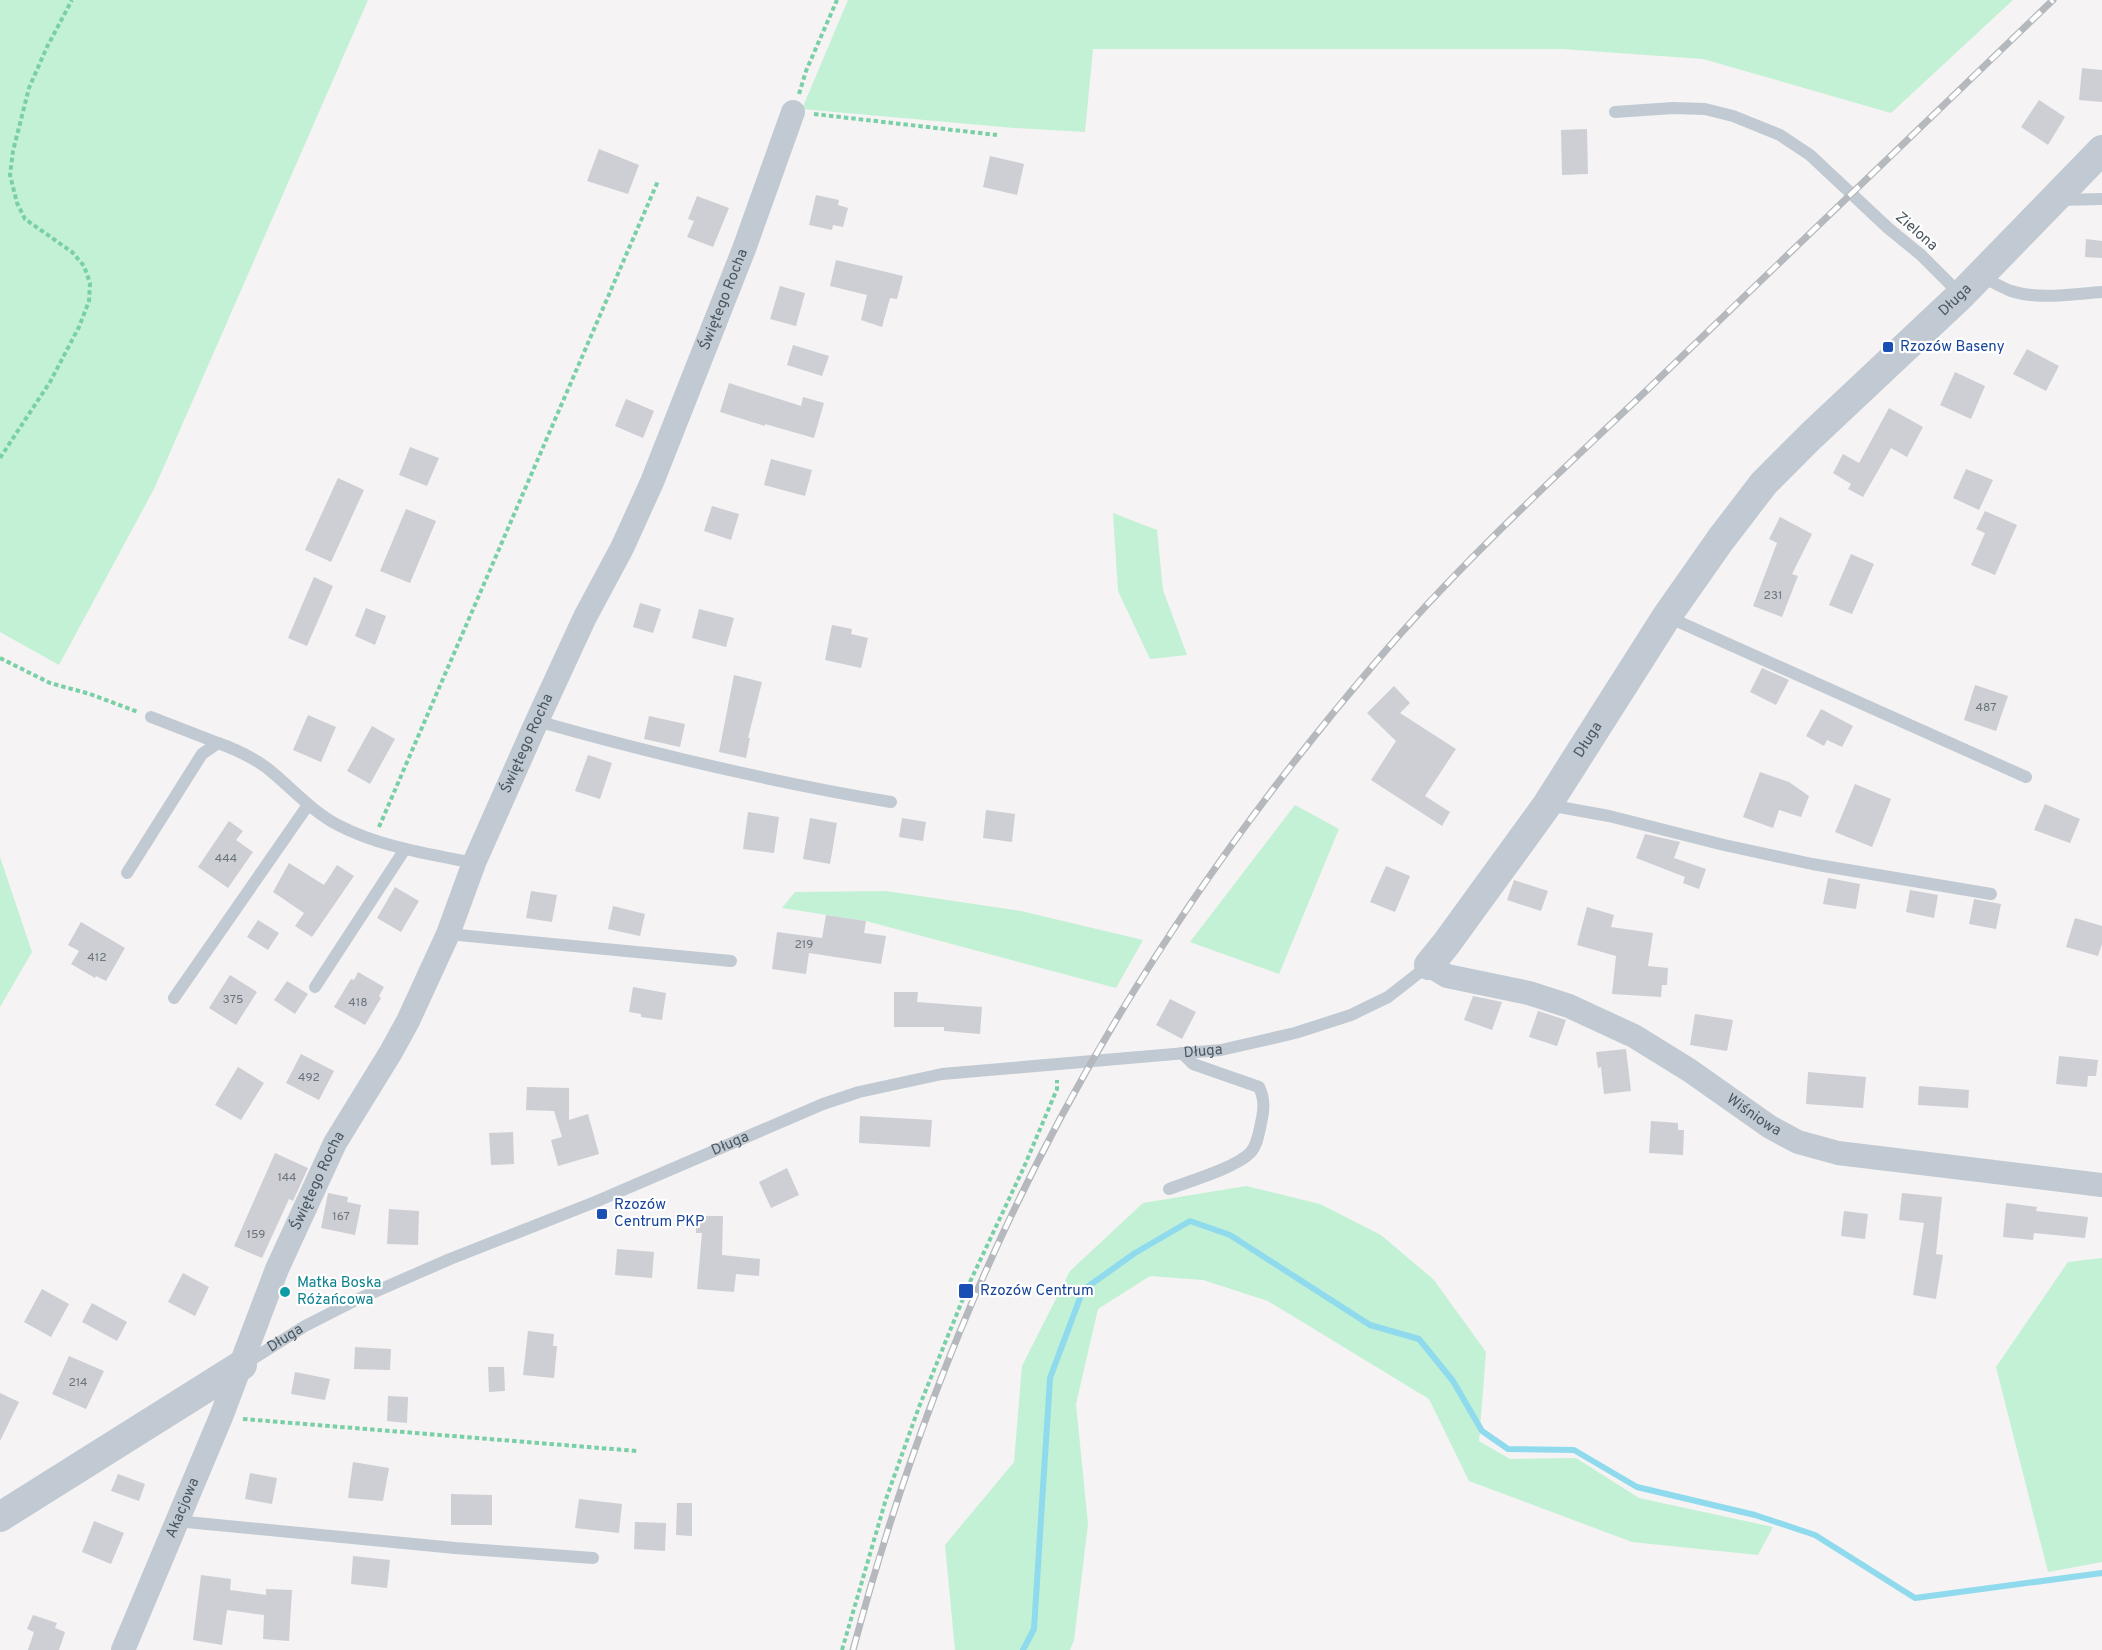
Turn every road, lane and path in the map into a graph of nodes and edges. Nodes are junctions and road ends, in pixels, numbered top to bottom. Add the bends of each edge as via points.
1 (72, 0) edge
2 (837, 0) edge
3 (793, 112) junction
4 (1615, 112) dead end
5 (996, 135) dead end
6 (2102, 150) edge
7 (658, 181) dead end
8 (2102, 198) edge
9 (2052, 200) junction
10 (1970, 285) junction
11 (2102, 292) edge
12 (0, 458) edge
13 (1667, 616) junction
14 (0, 658) edge
15 (152, 717) joint
16 (537, 721) junction
17 (218, 743) junction
18 (2026, 777) dead end
19 (891, 802) dead end
20 (308, 805) junction
21 (1547, 805) junction
22 (373, 840) junction
23 (405, 849) junction
24 (474, 863) junction
25 (128, 873) dead end
26 (1991, 894) dead end
27 (448, 934) junction
28 (731, 961) dead end
29 (1429, 965) junction
30 (315, 987) dead end
31 (174, 998) dead end
32 (1182, 1053) junction
33 (1057, 1065) junction
34 (2102, 1185) edge
35 (1169, 1189) dead end
36 (242, 1365) junction
37 (221, 1417) junction
38 (637, 1451) dead end
39 (0, 1517) edge
40 (176, 1521) junction
41 (593, 1558) dead end
42 (123, 1650) edge
43 (842, 1650) edge

1 - 12 path via 29,88 10,175 25,219 72,252 84,266 90,283 89,301 50,382
2 - 3 path
3 - 5 path
3 - 16 street, Świętego Rocha via 652,482
4 - 10 lane, Zielona via 1705,109 1780,135 1810,155 1921,255
6 - 9 street, Długa
7 - 22 path
8 - 9 lane
9 - 10 street, Długa
10 - 11 lane, Zielona via 2032,294
10 - 13 street, Długa via 1764,483
13 - 18 lane
13 - 21 street, Długa
14 - 15 path via 50,683
15 - 17 lane
16 - 19 lane via 830,792
16 - 24 street, Świętego Rocha
17 - 20 lane via 265,767
17 - 25 lane via 202,754
20 - 22 lane via 338,825
20 - 31 lane
21 - 26 lane via 1812,864
21 - 29 street, Długa
22 - 23 lane
23 - 24 lane
23 - 30 lane
24 - 27 street, Świętego Rocha
27 - 28 lane
27 - 36 street, Świętego Rocha via 395,1045 335,1143 277,1269
29 - 32 lane, Długa via 1388,998 1351,1015 1221,1050
29 - 34 street, Wiśniowa via 1447,976 1529,993 1569,1006 1634,1036 1798,1142 1838,1154
32 - 33 lane, Długa
32 - 35 lane via 1193,1064 1259,1087 1264,1097 1262,1118 1251,1152 1237,1162
33 - 36 lane, Długa via 942,1074 823,1104 356,1300
33 - 43 path via 1057,1089 969,1284 911,1427
36 - 37 street, Akacjowa
36 - 39 street, Długa
37 - 38 path
37 - 40 street, Akacjowa
40 - 41 lane
40 - 42 street, Akacjowa

